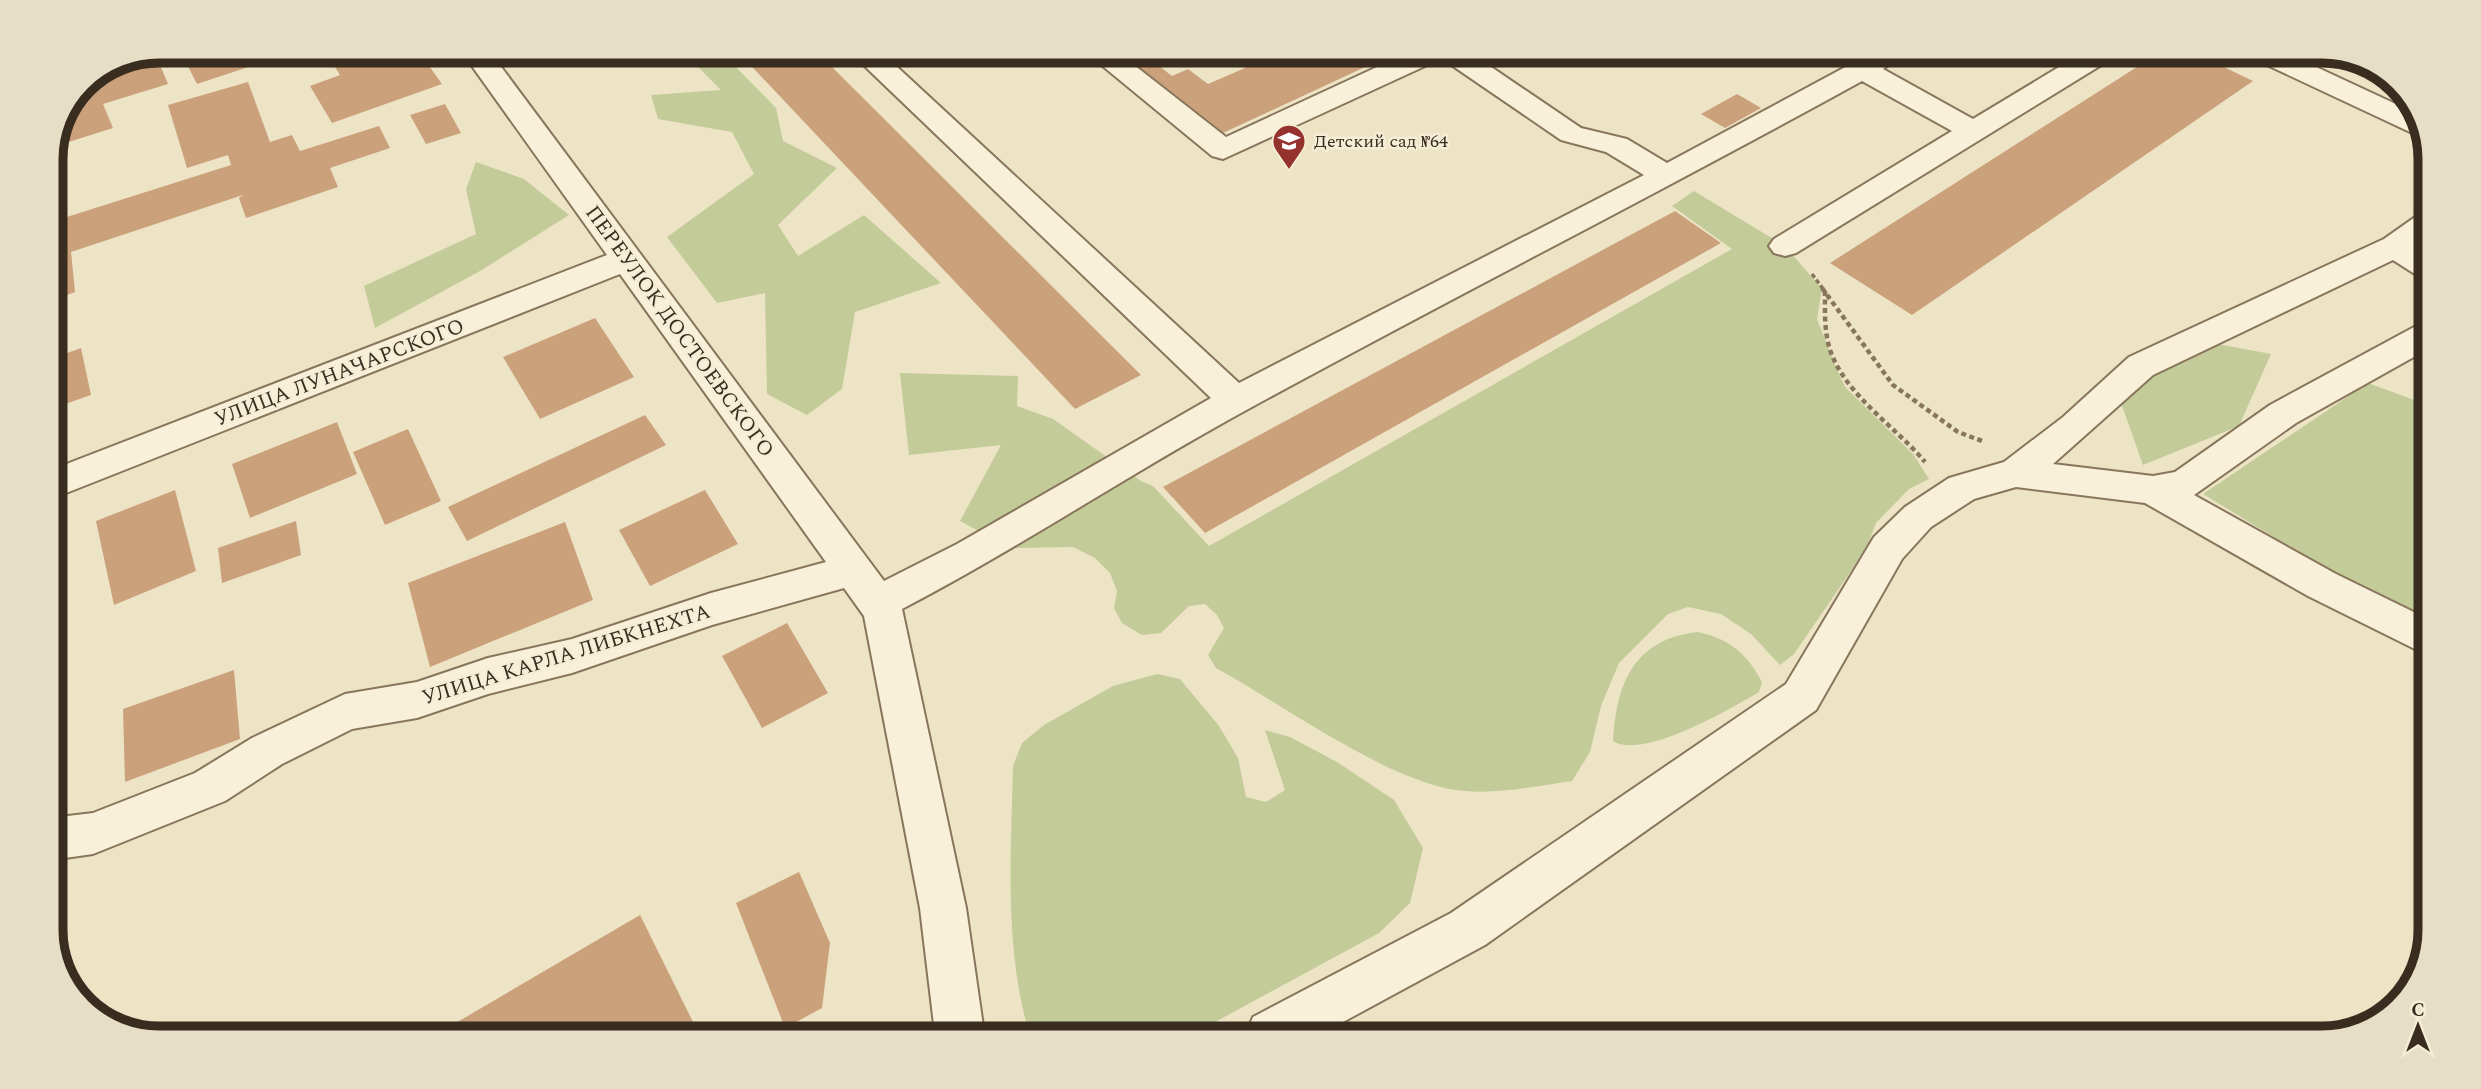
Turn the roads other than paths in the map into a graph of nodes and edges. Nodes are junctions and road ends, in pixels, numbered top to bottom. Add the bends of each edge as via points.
1 (484, 63) edge
2 (876, 63) edge
3 (1113, 63) edge
4 (1409, 63) edge
5 (1469, 63) edge
6 (1874, 63) edge
7 (2085, 63) edge
8 (2286, 63) edge
9 (2411, 122) edge
10 (1973, 131) junction
11 (1664, 177) junction
12 (2418, 230) edge
13 (1785, 246) road end
14 (2395, 246) junction
15 (627, 259) junction
16 (2418, 261) edge
17 (2418, 340) edge
18 (1235, 400) junction
19 (2023, 467) junction
20 (63, 480) edge
21 (2153, 491) junction
22 (854, 570) junction
23 (881, 607) junction
24 (2418, 633) edge
25 (63, 837) edge
26 (959, 1026) edge
27 (1284, 1026) edge

1 - 15 street, ПЕРЕУЛОК ДОСТОЕВСКОГО
2 - 18 street
3 - 4 street via 1223,150
5 - 11 street via 1571,134 1616,145
6 - 10 street
6 - 11 street
7 - 10 street
8 - 9 street
10 - 13 street
11 - 18 street
12 - 14 street
14 - 16 street
14 - 19 street via 2141,366
15 - 20 street, УЛИЦА ЛУНАЧАРСКОГО
15 - 22 street, ПЕРЕУЛОК ДОСТОЕВСКОГО
17 - 21 street via 2283,414 2185,484
18 - 23 street
19 - 21 street
19 - 27 street via 1962,488 1918,517 1888,548 1801,697 1468,929
21 - 24 street
22 - 23 street, ПЕРЕУЛОК ДОСТОЕВСКОГО
22 - 25 street, УЛИЦА КАРЛА ЛИБКНЕХТА via 417,700 345,712 267,751 209,787 93,833
23 - 26 street via 943,908

